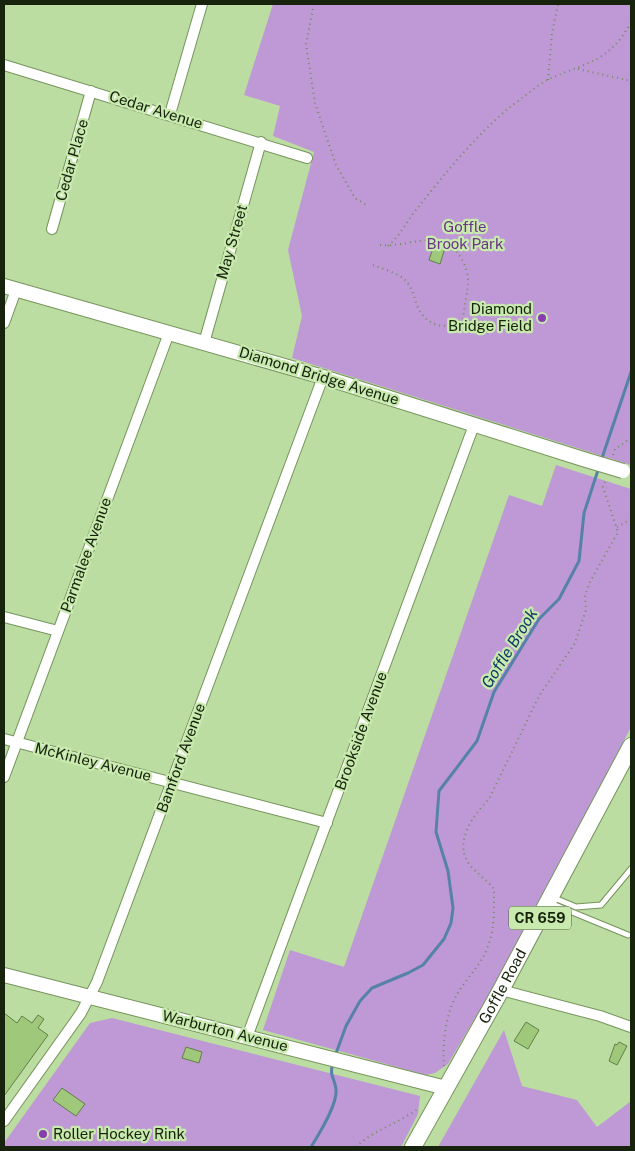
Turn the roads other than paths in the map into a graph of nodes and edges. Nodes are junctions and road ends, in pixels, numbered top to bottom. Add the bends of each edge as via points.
1 (202, 4) edge
2 (4, 65) edge
3 (91, 91) junction
4 (170, 114) junction
5 (261, 142) junction
6 (308, 158) dead end
7 (52, 229) dead end
8 (10, 288) edge
9 (4, 323) edge
10 (170, 333) junction
11 (204, 343) junction
12 (323, 377) junction
13 (474, 424) junction
14 (627, 473) edge
15 (4, 617) edge
16 (58, 631) junction
17 (4, 739) edge
18 (17, 743) junction
19 (631, 746) edge
20 (4, 777) edge
21 (172, 782) junction
22 (327, 822) junction
23 (631, 869) edge
24 (550, 899) junction
25 (628, 936) dead end
26 (4, 975) edge
27 (501, 990) junction
28 (90, 997) junction
29 (631, 1027) edge
30 (247, 1037) junction
31 (446, 1088) junction
32 (4, 1121) edge
33 (413, 1147) edge

1 - 4 street
2 - 3 street, Cedar Avenue
3 - 4 street, Cedar Avenue
3 - 7 street, Cedar Place
4 - 5 street, Cedar Avenue
5 - 6 street, Cedar Avenue
5 - 11 street, May Street
8 - 9 street
8 - 10 street, Diamond Bridge Avenue
10 - 11 street, Diamond Bridge Avenue
10 - 16 street, Parmalee Avenue
11 - 12 street, Diamond Bridge Avenue
12 - 13 street, Diamond Bridge Avenue
12 - 21 street, Bamford Avenue
13 - 14 street, Diamond Bridge Avenue, bridge
13 - 22 street, Brookside Avenue
15 - 16 street
16 - 18 street, Parmalee Avenue
17 - 18 street, McKinley Avenue
18 - 20 street, Parmalee Avenue
18 - 21 street, McKinley Avenue
19 - 24 main road, Goffle Road / CR 659
21 - 22 street, McKinley Avenue
21 - 28 street, Bamford Avenue
22 - 30 street, Brookside Avenue
23 - 24 lane via 601,905 576,907
24 - 25 lane
24 - 27 main road, Goffle Road / CR 659
26 - 28 street, Warburton Avenue
27 - 29 street
27 - 31 main road, Goffle Road / CR 659
28 - 30 street, Warburton Avenue
28 - 32 street, Bamford Avenue
30 - 31 street, Warburton Avenue
31 - 33 main road, Goffle Road / CR 659

